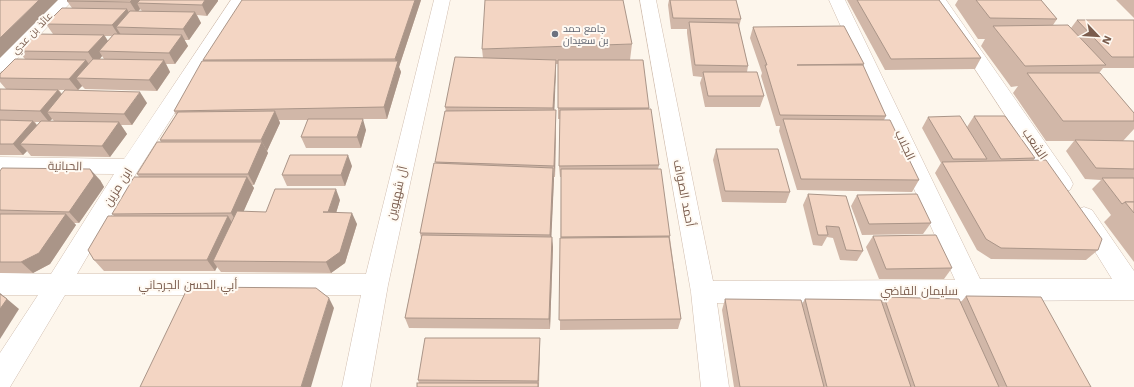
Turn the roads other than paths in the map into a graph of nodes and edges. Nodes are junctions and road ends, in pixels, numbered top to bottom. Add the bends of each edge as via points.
1 (65, 0) edge
2 (240, 0) edge
3 (442, 0) edge
4 (648, 0) edge
5 (837, 0) edge
6 (938, 0) edge
7 (0, 66) edge
8 (0, 165) edge
9 (130, 167) junction
10 (0, 284) edge
11 (58, 285) junction
12 (376, 285) junction
13 (1133, 289) edge
14 (973, 291) junction
15 (703, 292) junction
16 (0, 378) edge
17 (356, 387) edge
18 (715, 387) edge

1 - 7 street, عائذ بن عدي
2 - 9 street, ابن مزين
3 - 12 street, آل شهيوين
4 - 15 street, أحمد الصواف
5 - 14 street, الجلاب
6 - 13 street, الشعب
8 - 9 street, الحبانية
9 - 11 street, ابن مزين
10 - 11 street, أبي الحسن الجرجاني
11 - 12 street, أبي الحسن الجرجاني
11 - 16 street, ابن مزين
12 - 17 street, آل شهيوين
13 - 14 street, سليمان القاضي
14 - 15 street, سليمان القاضي
15 - 18 street, أحمد الصواف

